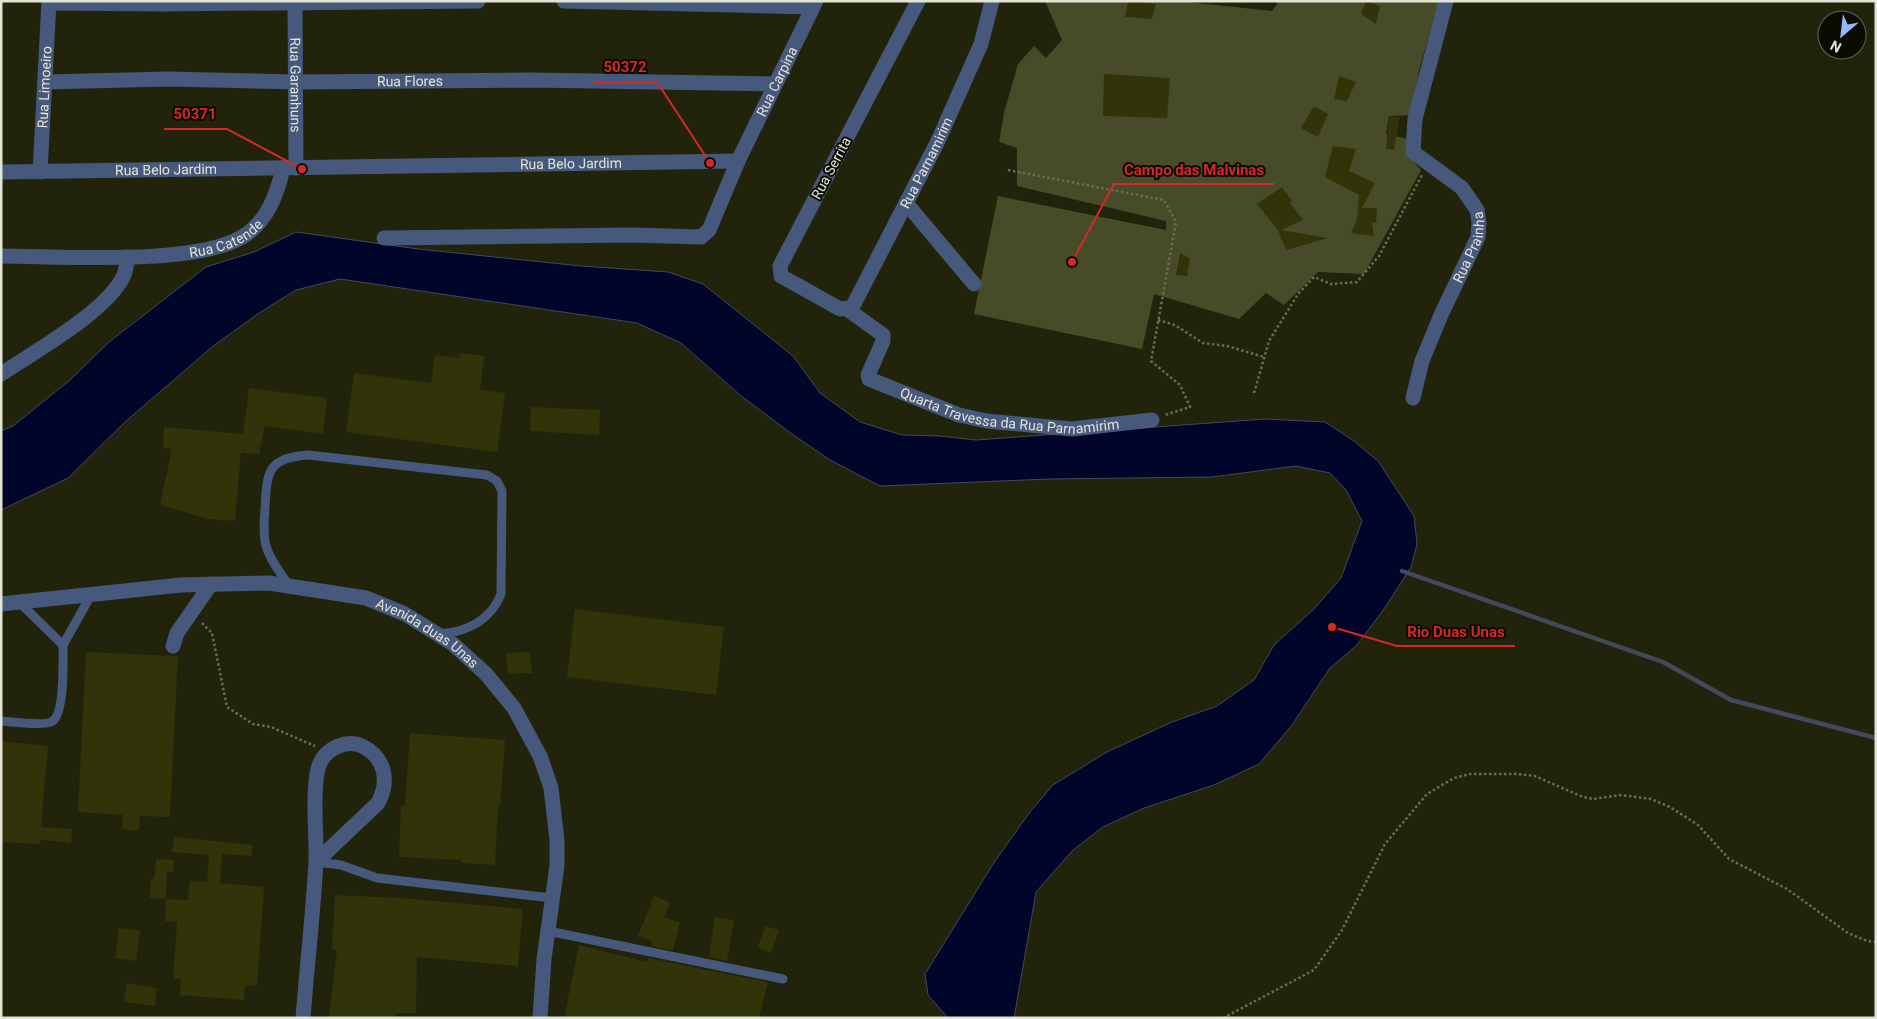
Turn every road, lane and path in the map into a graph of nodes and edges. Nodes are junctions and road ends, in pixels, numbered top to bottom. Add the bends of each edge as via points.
1 (478, 1) edge
2 (564, 1) edge
3 (918, 1) edge
4 (992, 1) edge
5 (1446, 1) edge
6 (49, 2) edge
7 (295, 2) edge
8 (815, 4) edge
9 (45, 82) junction
10 (297, 82) junction
11 (775, 84) junction
12 (738, 161) junction
13 (1428, 163) junction
14 (290, 168) junction
15 (1008, 170) dead end
16 (1, 172) edge
17 (40, 172) junction
18 (906, 203) junction
19 (384, 238) dead end
20 (1, 256) edge
21 (128, 256) junction
22 (974, 284) dead end
23 (843, 309) junction
24 (1158, 320) junction
25 (1264, 357) junction
26 (1, 374) edge
27 (1254, 393) dead end
28 (1413, 398) dead end
29 (1152, 420) joint
30 (211, 584) junction
31 (289, 586) junction
32 (91, 595) junction
33 (19, 602) junction
34 (1, 604) edge
35 (191, 612) junction
36 (437, 634) junction
37 (64, 645) junction
38 (173, 646) dead end
39 (1, 721) edge
40 (327, 752) junction
41 (316, 862) junction
42 (552, 898) junction
43 (548, 931) junction
44 (1876, 942) edge
45 (784, 979) dead end
46 (303, 1018) edge
47 (540, 1018) edge
48 (1223, 1018) edge

1 - 7 street
2 - 8 street
3 - 23 street, Rua Serrita via 780,266 781,276
4 - 18 street, Rua Parnamirim via 973,64
5 - 13 street, Rua Prainha via 1415,119 1413,152
6 - 7 street
6 - 9 street, Rua Limoeiro
7 - 10 street, Rua Garanhuns
8 - 11 street, Rua Carpina
9 - 10 street, Rua Flores via 168,79
9 - 17 street, Rua Limoeiro
10 - 11 street, Rua Flores via 531,80
10 - 14 street, Rua Garanhuns
11 - 12 street, Rua Carpina
12 - 14 street, Rua Belo Jardim
12 - 19 street via 710,230 697,238 632,235
13 - 25 path via 1379,256 1357,282 1331,284 1314,278 1298,294 1269,341
13 - 28 street, Rua Prainha via 1462,188 1477,210 1479,222 1478,237 1422,362
14 - 17 street, Rua Belo Jardim
14 - 21 street, Rua Catende via 271,206 256,227 243,237 209,249
15 - 24 path via 1164,200 1176,222
16 - 17 street, Rua Belo Jardim
18 - 22 street
18 - 23 street, Rua Parnamirim via 855,302
20 - 21 street, Rua Catende
21 - 26 street via 121,280 103,301 70,328
23 - 29 street, Quarta Travessa da Rua Parnamirim via 882,335 883,341 869,379 959,415 987,422 1072,429
24 - 25 path via 1175,325 1203,343
24 - 29 path via 1151,361 1180,385 1190,407
25 - 27 path
30 - 31 street, Avenida duas Unas
30 - 32 street, Avenida duas Unas
30 - 35 street
31 - 36 street, Avenida duas Unas via 366,598 405,614
31 - 36 lane via 272,560 266,545 264,525 267,478 279,461 289,456 308,455 487,475 497,481 502,491 501,594 496,606 472,627
32 - 33 street, Avenida duas Unas
32 - 37 lane
33 - 34 street, Avenida duas Unas
33 - 37 lane
35 - 38 street via 177,633
35 - 40 path via 212,632 227,706 253,724 270,727
36 - 42 street, Avenida duas Unas via 486,674 514,708 540,756 551,788 556,818 557,866
37 - 39 lane via 58,718 51,723
40 - 41 street via 320,763 317,780
40 - 41 street via 341,744 358,744 370,750 382,764 385,777 378,803
41 - 42 lane via 341,865 376,878
41 - 46 street
42 - 43 street, Avenida duas Unas
43 - 45 lane
43 - 47 street, Avenida duas Unas
44 - 48 path via 1848,934 1787,889 1729,859 1698,825 1658,802 1634,796 1583,797 1525,774 1470,774 1454,778 1427,794 1385,844 1342,930 1314,970

